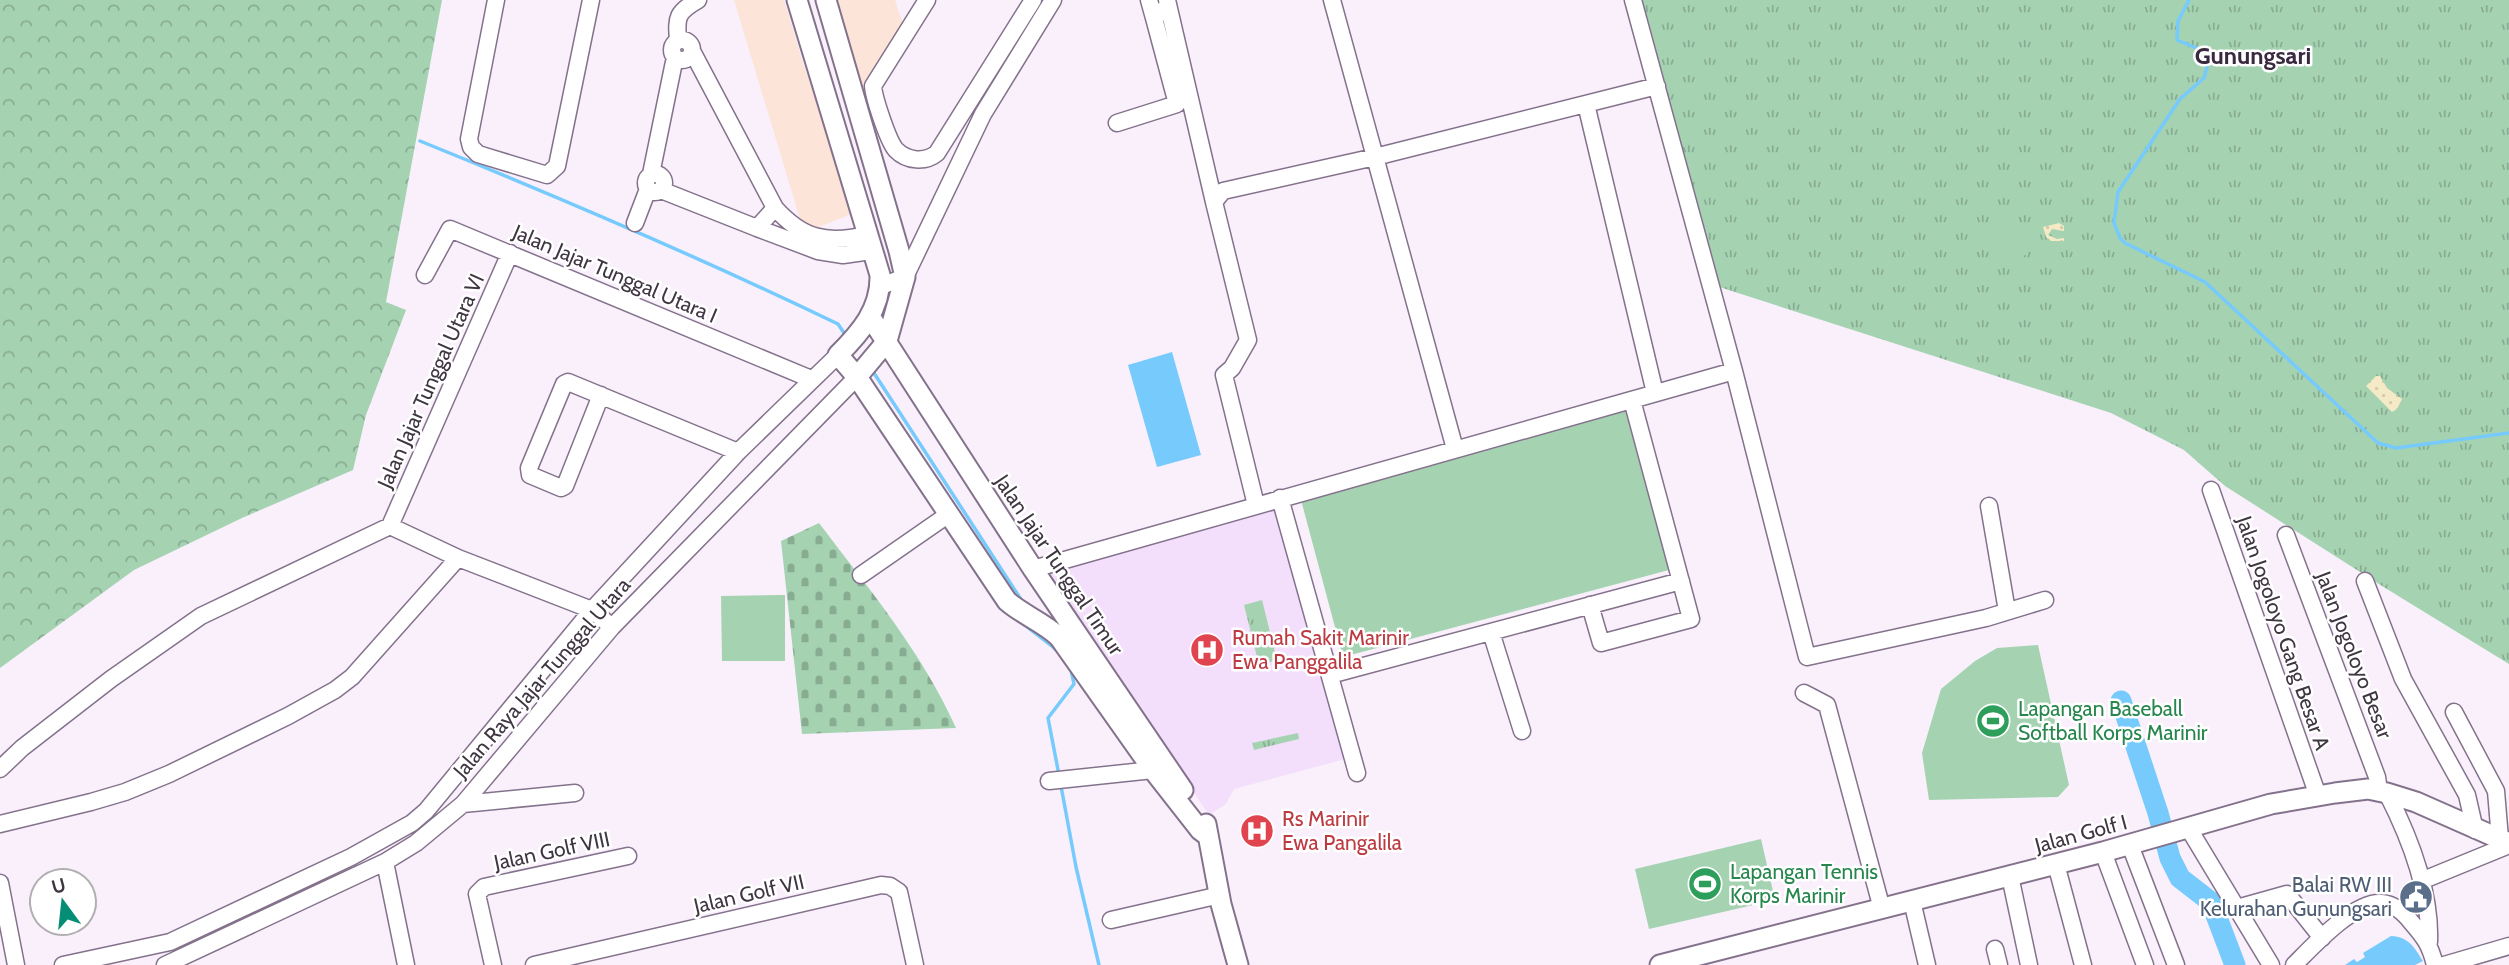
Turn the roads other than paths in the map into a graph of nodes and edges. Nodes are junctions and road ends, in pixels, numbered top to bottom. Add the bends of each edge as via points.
1 (496, 0) edge
2 (591, 0) edge
3 (698, 0) edge
4 (797, 0) edge
5 (826, 0) edge
6 (927, 0) edge
7 (1033, 0) edge
8 (1053, 0) edge
9 (1149, 0) edge
10 (1332, 0) edge
11 (1633, 0) edge
12 (1167, 3) edge
13 (1154, 19) junction
14 (677, 49) junction
15 (1657, 86) junction
16 (1586, 104) junction
17 (1117, 124) dead end
18 (1375, 157) junction
19 (654, 184) junction
20 (1214, 202) junction
21 (775, 208) junction
22 (635, 223) dead end
23 (757, 228) junction
24 (869, 243) junction
25 (510, 253) junction
26 (425, 275) dead end
27 (905, 277) junction
28 (881, 286) junction
29 (869, 321) junction
30 (885, 343) junction
31 (841, 352) junction
32 (1734, 371) junction
33 (859, 374) junction
34 (811, 379) junction
35 (1656, 393) junction
36 (601, 395) junction
37 (1632, 400) junction
38 (1455, 449) junction
39 (738, 452) junction
40 (2211, 490) dead end
41 (1280, 498) junction
42 (1256, 505) junction
43 (1989, 506) dead end
44 (949, 514) junction
45 (390, 526) junction
46 (2286, 535) dead end
47 (458, 558) junction
48 (1033, 569) junction
49 (861, 575) dead end
50 (2365, 580) dead end
51 (1681, 581) junction
52 (2045, 600) dead end
53 (1590, 605) junction
54 (592, 610) junction
55 (2007, 611) junction
56 (612, 626) junction
57 (1491, 632) junction
58 (1330, 675) junction
59 (1804, 693) dead end
60 (2454, 712) dead end
61 (1522, 731) dead end
62 (1159, 767) junction
63 (0, 769) edge
64 (1357, 773) dead end
65 (1049, 781) dead end
66 (2383, 792) junction
67 (575, 793) dead end
68 (2316, 793) junction
69 (463, 804) junction
70 (0, 824) edge
71 (2189, 829) junction
72 (2475, 830) junction
73 (2506, 842) edge
74 (2130, 845) junction
75 (2103, 852) junction
76 (628, 856) dead end
77 (385, 862) junction
78 (2056, 864) junction
79 (2010, 876) junction
80 (2421, 881) junction
81 (0, 883) edge
82 (1220, 895) junction
83 (1912, 901) junction
84 (2237, 908) junction
85 (1882, 909) junction
86 (1111, 920) dead end
87 (2322, 938) junction
88 (170, 942) junction
89 (2429, 942) junction
90 (2509, 946) edge
91 (170, 963) edge
92 (2450, 964) edge
93 (16, 965) edge
94 (63, 965) edge
95 (406, 965) edge
96 (493, 965) edge
97 (534, 965) edge
98 (915, 965) edge
99 (1238, 965) edge
100 (1660, 965) edge
101 (1927, 965) edge
102 (2029, 965) edge
103 (2083, 965) edge
104 (2145, 965) edge
105 (2176, 965) edge
106 (2272, 965) edge
107 (2294, 965) edge
108 (2435, 965) edge

1 - 2 street via 468,139 478,154 547,175 557,166
3 - 14 street via 678,15
4 - 24 main road
5 - 27 main road
6 - 7 street via 873,86 892,142 898,151 919,161 937,153
8 - 27 street via 983,114
9 - 13 street
10 - 18 street
11 - 15 street
12 - 13 street
12 - 20 street
13 - 17 street via 1177,104
14 - 19 street
14 - 21 street via 686,59 692,51
15 - 16 street
15 - 32 street
16 - 18 street
16 - 35 street
18 - 20 street via 1223,191
18 - 38 street
19 - 22 street
19 - 23 street
20 - 42 street via 1248,340 1224,375
21 - 23 street
21 - 24 street via 804,233
23 - 24 street via 818,251 844,255
24 - 28 main road
25 - 26 street, Jalan Jajar Tunggal Utara I via 450,229
25 - 34 street, Jalan Jajar Tunggal Utara I
25 - 45 street, Jalan Jajar Tunggal Utara VI
27 - 28 street
27 - 30 main road
28 - 29 main road
29 - 30 main road, Jalan Jajar Tunggal Timur
29 - 31 main road, Jalan Raya Jajar Tunggal Utara
30 - 33 main road, Jalan Raya Jajar Tunggal Utara
30 - 48 main road, Jalan Jajar Tunggal Timur
31 - 33 main road, Jalan Jajar Tunggal Timur
31 - 34 street, Jalan Raya Jajar Tunggal Utara
32 - 35 street
32 - 55 street via 1807,657
33 - 44 main road, Jalan Jajar Tunggal Timur
33 - 56 street, Jalan Raya Jajar Tunggal Utara
34 - 39 street, Jalan Raya Jajar Tunggal Utara
35 - 37 street
36 - 36 street via 564,384 530,475 561,488 565,485
36 - 39 street
37 - 38 street
37 - 51 street
38 - 41 street
39 - 54 street, Jalan Raya Jajar Tunggal Utara
40 - 68 street, Jalan Jogoloyo Gang Besar A
41 - 42 street
41 - 58 street
42 - 48 street
43 - 55 street
44 - 49 street
44 - 62 main road, Jalan Jajar Tunggal Timur via 1007,601 1059,637
45 - 47 street
45 - 63 street via 201,616 111,678
46 - 66 street, Jalan Jogoloyo Besar
47 - 54 street
47 - 70 street via 352,677 335,690 125,792
48 - 62 main road, Jalan Jajar Tunggal Timur
50 - 72 street via 2403,679 2467,795
51 - 53 street
51 - 53 street via 1691,620 1601,643
52 - 55 street
53 - 57 street
54 - 56 street
54 - 88 street, Jalan Raya Jajar Tunggal Utara via 412,823 351,857
56 - 69 street, Jalan Raya Jajar Tunggal Utara
57 - 58 street
57 - 61 street
58 - 64 street
59 - 85 street via 1827,705
60 - 73 street via 2496,791
62 - 65 street
62 - 82 main road, Jalan Jajar Tunggal Timur via 1208,827
66 - 68 main road, Jalan Golf I
66 - 72 main road, Jalan Golf I
66 - 80 street, Jalan Jogoloyo Besar via 2401,821
67 - 69 street
68 - 71 main road, Jalan Golf I
69 - 77 street, Jalan Raya Jajar Tunggal Utara
71 - 74 main road, Jalan Golf I
71 - 84 street
72 - 73 main road, Jalan Golf I
73 - 80 street
74 - 75 main road, Jalan Golf I
74 - 105 street
75 - 78 main road, Jalan Golf I
75 - 104 street
76 - 96 street, Jalan Golf VIII via 478,890
77 - 91 street, Jalan Raya Jajar Tunggal Utara
77 - 95 street
78 - 79 main road, Jalan Golf I
78 - 103 street
79 - 83 main road, Jalan Golf I
79 - 102 street
80 - 89 street, Jalan Jogoloyo Besar
81 - 93 street
82 - 86 street
82 - 99 main road, Jalan Jajar Tunggal Timur
83 - 85 main road, Jalan Golf I
83 - 101 street
84 - 87 street via 2287,894
84 - 106 street
85 - 100 main road, Jalan Golf I
87 - 89 street via 2361,908 2382,903 2397,908
87 - 107 street
88 - 91 street, Jalan Raya Jajar Tunggal Utara
88 - 94 street, Jalan Raya Jajar Tunggal Utara
89 - 108 street, Jalan Jogoloyo Besar
90 - 92 street
97 - 98 street, Jalan Golf VII via 881,885 899,892

